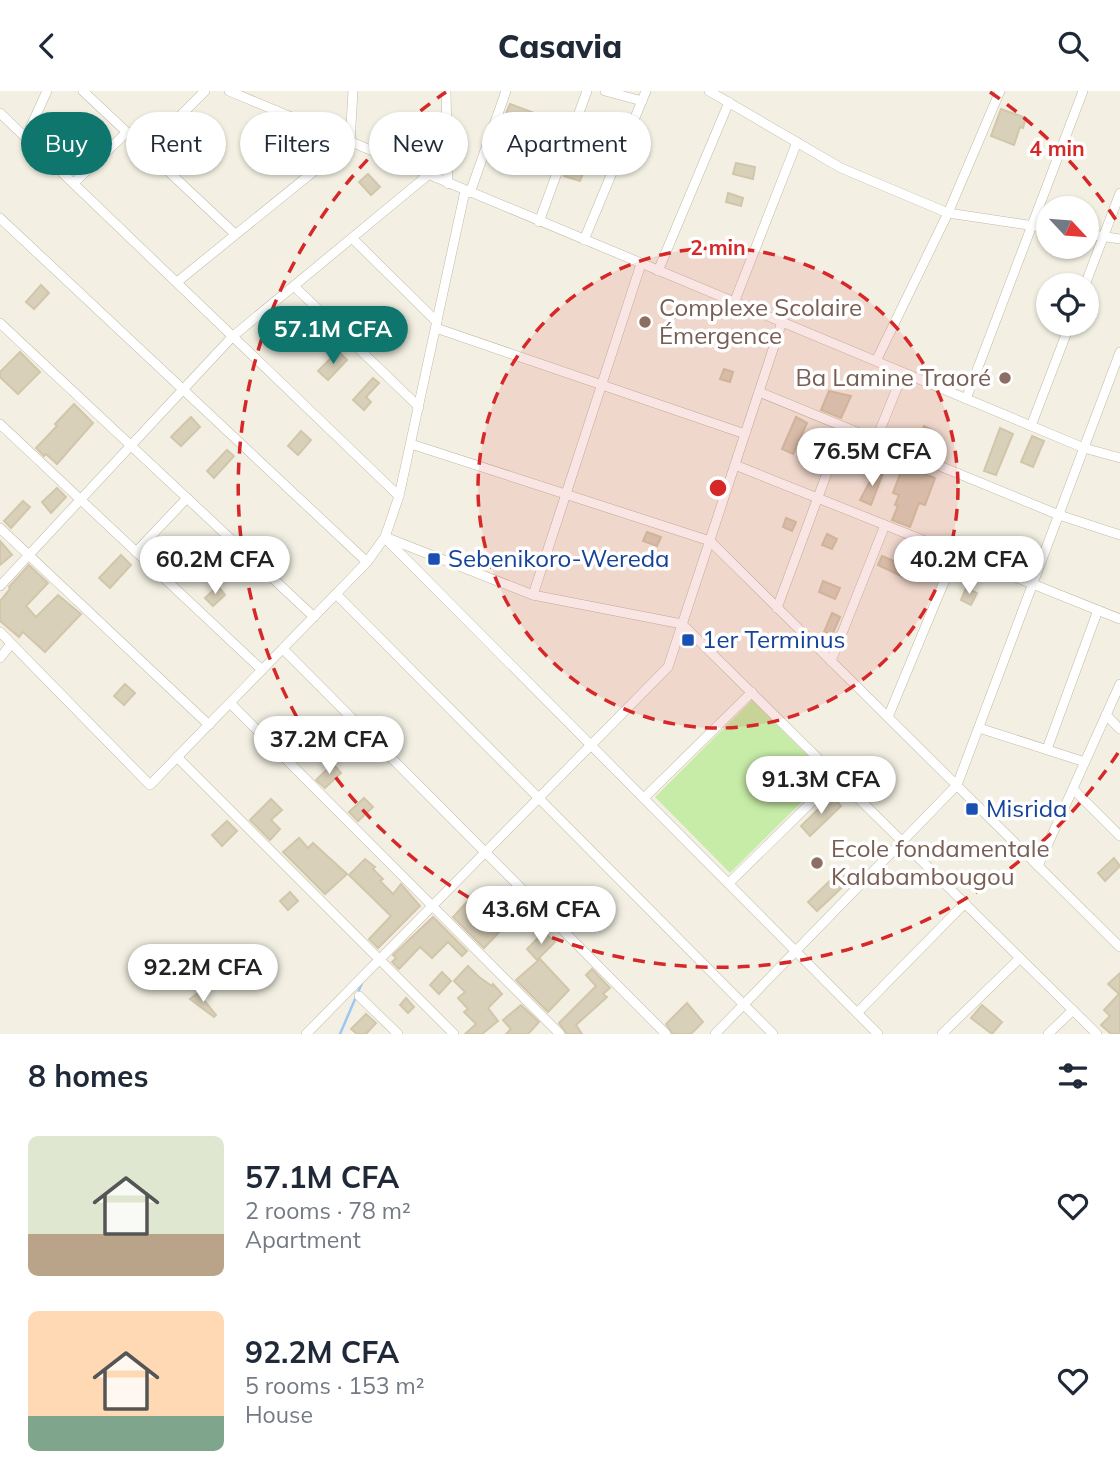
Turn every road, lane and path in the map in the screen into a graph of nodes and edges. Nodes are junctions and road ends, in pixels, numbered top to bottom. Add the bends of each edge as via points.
1 (47, 91) edge
2 (83, 91) edge
3 (205, 91) edge
4 (229, 91) edge
5 (353, 91) edge
6 (446, 91) edge
7 (506, 91) edge
8 (587, 91) edge
9 (605, 91) edge
10 (646, 91) edge
11 (709, 91) edge
12 (1000, 91) edge
13 (1083, 91) edge
14 (642, 101) junction
15 (729, 102) junction
16 (37, 112) edge
17 (184, 112) edge
18 (278, 112) edge
19 (351, 112) edge
20 (0, 113) edge
21 (126, 131) edge
22 (21, 132) edge
23 (126, 133) edge
24 (797, 142) junction
25 (355, 145) edge
26 (66, 175) edge
27 (172, 175) edge
28 (308, 175) edge
29 (428, 176) junction
30 (74, 183) junction
31 (448, 184) junction
32 (467, 192) junction
33 (1120, 193) edge
34 (948, 213) junction
35 (0, 218) edge
36 (540, 222) junction
37 (1032, 225) junction
38 (1036, 226) edge
39 (235, 234) junction
40 (1099, 236) edge
41 (1103, 236) junction
42 (352, 238) junction
43 (1120, 239) edge
44 (584, 240) junction
45 (640, 264) junction
46 (658, 271) junction
47 (1089, 273) edge
48 (177, 282) junction
49 (294, 286) junction
50 (734, 303) junction
51 (0, 323) edge
52 (782, 323) junction
53 (437, 325) junction
54 (1065, 336) edge
55 (232, 337) junction
56 (1120, 352) edge
57 (876, 361) junction
58 (903, 373) junction
59 (1116, 374) edge
60 (601, 385) junction
61 (183, 390) junction
62 (759, 392) junction
63 (966, 399) junction
64 (419, 407) junction
65 (0, 424) edge
66 (1031, 426) junction
67 (844, 427) junction
68 (745, 434) junction
69 (876, 440) junction
70 (411, 444) junction
71 (131, 446) junction
72 (1084, 448) junction
73 (1120, 458) edge
74 (735, 465) junction
75 (565, 494) junction
76 (399, 496) junction
77 (187, 498) junction
78 (818, 498) junction
79 (80, 500) junction
80 (1059, 515) junction
81 (885, 525) junction
82 (0, 528) edge
83 (1120, 535) edge
84 (385, 537) junction
85 (710, 541) junction
86 (136, 552) junction
87 (956, 553) junction
88 (29, 555) junction
89 (367, 562) junction
90 (1034, 584) junction
91 (0, 586) edge
92 (336, 594) junction
93 (533, 595) junction
94 (778, 608) junction
95 (1098, 610) junction
96 (313, 617) junction
97 (1120, 619) edge
98 (682, 624) junction
99 (0, 632) edge
100 (11, 644) junction
101 (283, 649) junction
102 (0, 658) edge
103 (831, 661) junction
104 (262, 670) junction
105 (1119, 689) edge
106 (752, 692) junction
107 (230, 703) junction
108 (1106, 715) junction
109 (888, 717) junction
110 (209, 725) junction
111 (979, 728) junction
112 (1120, 729) edge
113 (591, 745) junction
114 (1047, 749) junction
115 (177, 757) junction
116 (1085, 762) junction
117 (837, 777) junction
118 (957, 786) junction
119 (1073, 789) junction
120 (538, 798) junction
121 (644, 798) junction
122 (1120, 836) edge
123 (902, 842) junction
124 (485, 852) junction
125 (1038, 866) junction
126 (729, 883) junction
127 (965, 903) junction
128 (432, 906) junction
129 (1120, 947) edge
130 (796, 951) junction
131 (1020, 958) junction
132 (379, 960) junction
133 (359, 996) dead end
134 (744, 1005) junction
135 (1073, 1010) junction
136 (857, 1013) junction
137 (306, 1034) edge
138 (398, 1034) edge
139 (454, 1034) edge
140 (560, 1034) edge
141 (666, 1034) edge
142 (715, 1034) edge
143 (773, 1034) edge
144 (878, 1034) edge
145 (942, 1034) edge
146 (1048, 1034) edge
147 (1097, 1034) edge

1 - 16 street
2 - 21 street
3 - 17 street
4 - 18 street
5 - 19 street
6 - 31 street
7 - 32 street
8 - 36 street
9 - 14 street
10 - 14 street
11 - 15 street
12 - 34 street
13 - 37 street
14 - 44 street
15 - 24 street
15 - 46 street
20 - 22 street
23 - 30 street
24 - 34 street via 841,168
24 - 50 street
25 - 29 street
26 - 30 street
27 - 39 street
28 - 39 street
29 - 31 street
29 - 42 street
30 - 48 street
31 - 32 street
32 - 36 street
32 - 53 street
33 - 41 street
34 - 37 street
34 - 57 street
35 - 61 street
36 - 44 street
37 - 38 street
37 - 63 street
39 - 48 street
40 - 41 street
41 - 43 street
41 - 47 street
42 - 49 street
42 - 53 street
44 - 45 street
45 - 46 street
45 - 60 street
46 - 50 street
48 - 55 street
49 - 55 street
49 - 64 street
50 - 52 street
51 - 71 street
52 - 57 street
52 - 62 street
53 - 60 street
53 - 64 street
54 - 66 street
55 - 61 street
55 - 76 street
56 - 59 street
57 - 58 street
58 - 63 street
58 - 69 street
59 - 72 street
60 - 68 street
60 - 75 street
61 - 71 street
61 - 89 street
62 - 67 street
62 - 68 street
63 - 66 street
64 - 70 street
65 - 79 street
66 - 72 street
67 - 69 street
67 - 78 street
68 - 74 street
69 - 80 street
70 - 75 street
70 - 76 street
71 - 77 street
71 - 79 street
72 - 73 street
72 - 80 street
74 - 78 street
74 - 85 street
75 - 85 street
75 - 93 street
76 - 84 street
77 - 86 street
77 - 96 street
78 - 81 street
78 - 94 street
79 - 86 street
79 - 88 street
80 - 83 street
80 - 90 street
81 - 87 street
81 - 103 street
82 - 88 street
84 - 89 street
84 - 93 street
84 - 113 street
85 - 94 street
85 - 98 street
86 - 104 street
87 - 90 street
87 - 109 street
88 - 91 street
88 - 110 street
89 - 92 street
90 - 95 street
90 - 111 street
92 - 96 street
92 - 120 street
93 - 98 street
94 - 103 street
95 - 97 street
95 - 114 street
96 - 101 street
98 - 106 street
98 - 113 street via 668,667
99 - 100 street
100 - 102 street
100 - 115 street via 150,785
101 - 104 street
101 - 124 street
103 - 109 street
104 - 107 street
105 - 108 street
106 - 117 street
106 - 121 street
107 - 110 street
107 - 128 street
108 - 112 street
108 - 116 street
109 - 118 street
110 - 115 street
111 - 114 street
111 - 118 street
113 - 120 street
113 - 121 street
114 - 116 street
115 - 132 street
116 - 119 street
117 - 123 street
117 - 126 street
118 - 123 street
118 - 125 street
119 - 122 street
119 - 125 street
120 - 124 street
120 - 134 street
121 - 126 street
123 - 127 street
123 - 130 street
124 - 128 street
124 - 141 street
125 - 129 street
126 - 130 street
127 - 131 street
127 - 136 street
128 - 132 street
128 - 140 street
130 - 134 street
130 - 136 street
131 - 135 street
131 - 145 street
132 - 137 street
132 - 139 street
133 - 138 street
134 - 142 street
134 - 143 street
135 - 146 street
135 - 147 street
136 - 144 street

